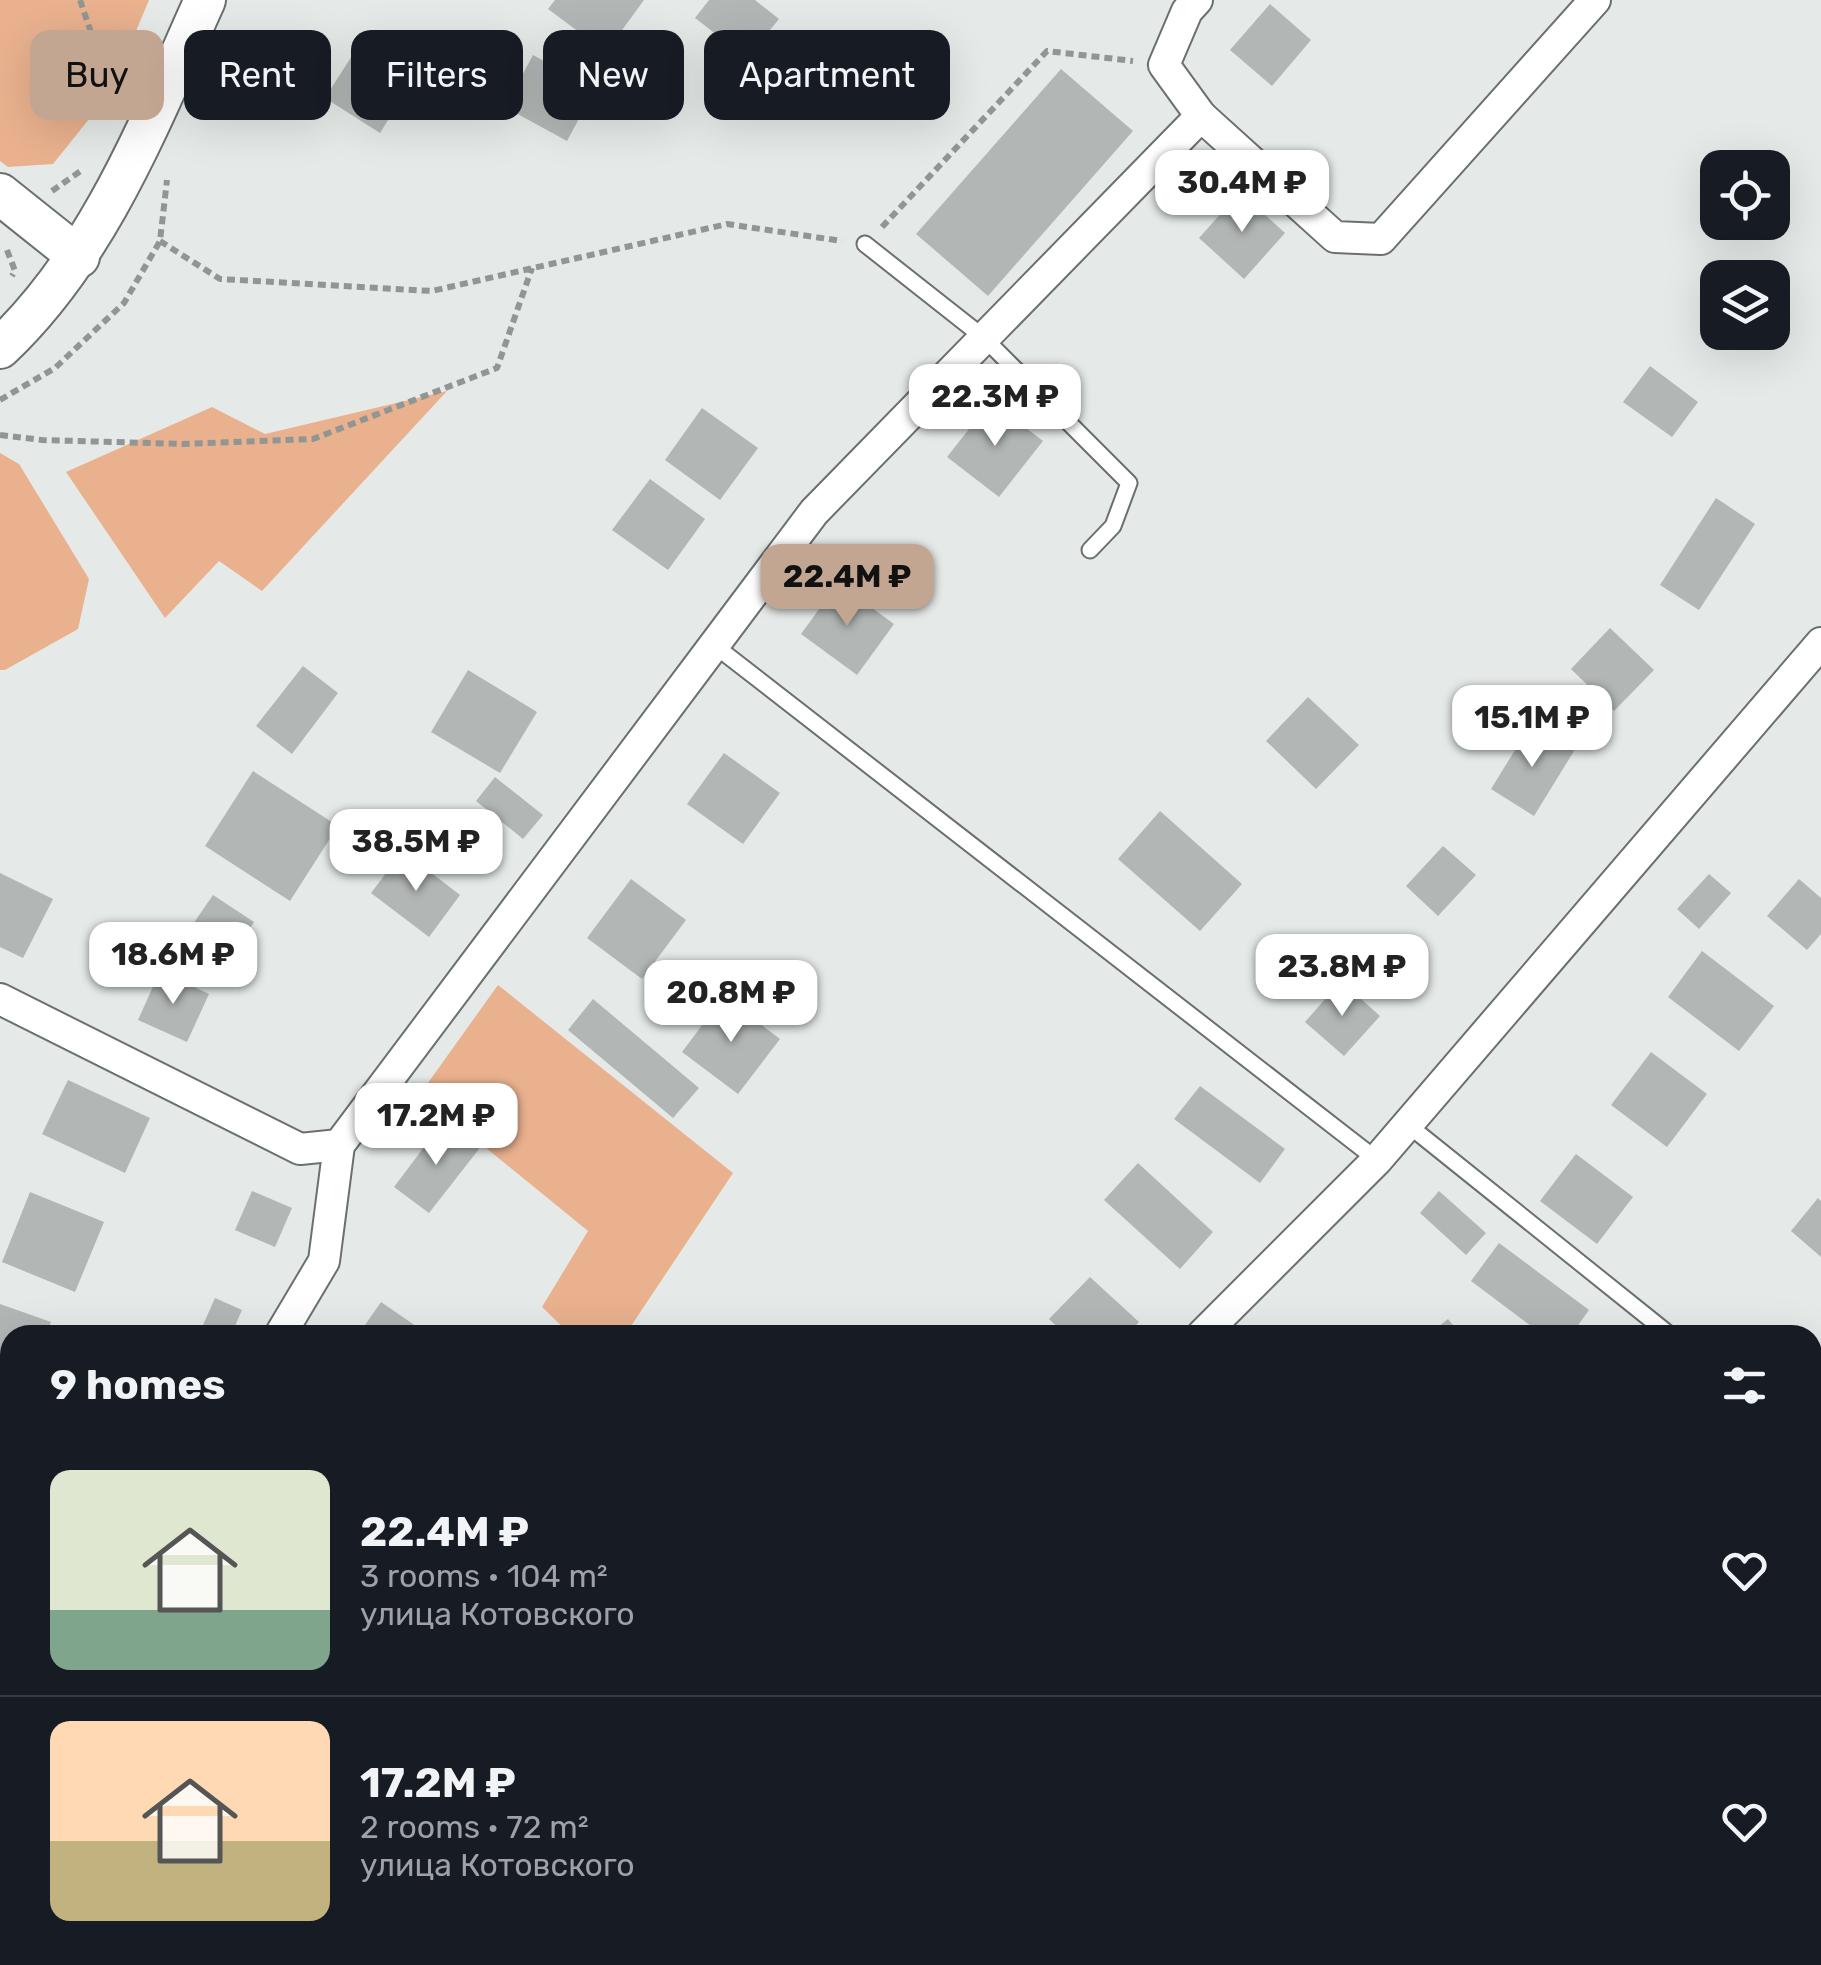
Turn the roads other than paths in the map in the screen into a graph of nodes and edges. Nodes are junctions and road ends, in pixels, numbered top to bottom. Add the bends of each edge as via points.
1 (205, 0) edge
2 (1197, 0) edge
3 (1595, 0) edge
4 (1201, 116) junction
5 (0, 194) edge
6 (865, 244) road end
7 (79, 257) junction
8 (984, 337) junction
9 (0, 348) edge
10 (1090, 550) dead end
11 (1821, 644) edge
12 (714, 645) junction
13 (0, 999) edge
14 (1407, 1124) junction
15 (338, 1146) junction
16 (1376, 1160) junction
17 (286, 1325) edge
18 (1212, 1325) edge
19 (1658, 1325) edge

1 - 7 main road
2 - 4 street via 1164,65
3 - 4 street via 1381,240 1335,238
4 - 8 street
5 - 7 main road
6 - 8 lane
7 - 9 main road
8 - 10 lane via 1129,483 1113,526
8 - 12 street via 814,512
11 - 14 street
12 - 15 street
12 - 16 lane
13 - 15 street via 300,1149
14 - 16 street
14 - 19 lane
15 - 17 street via 324,1261
16 - 18 street

